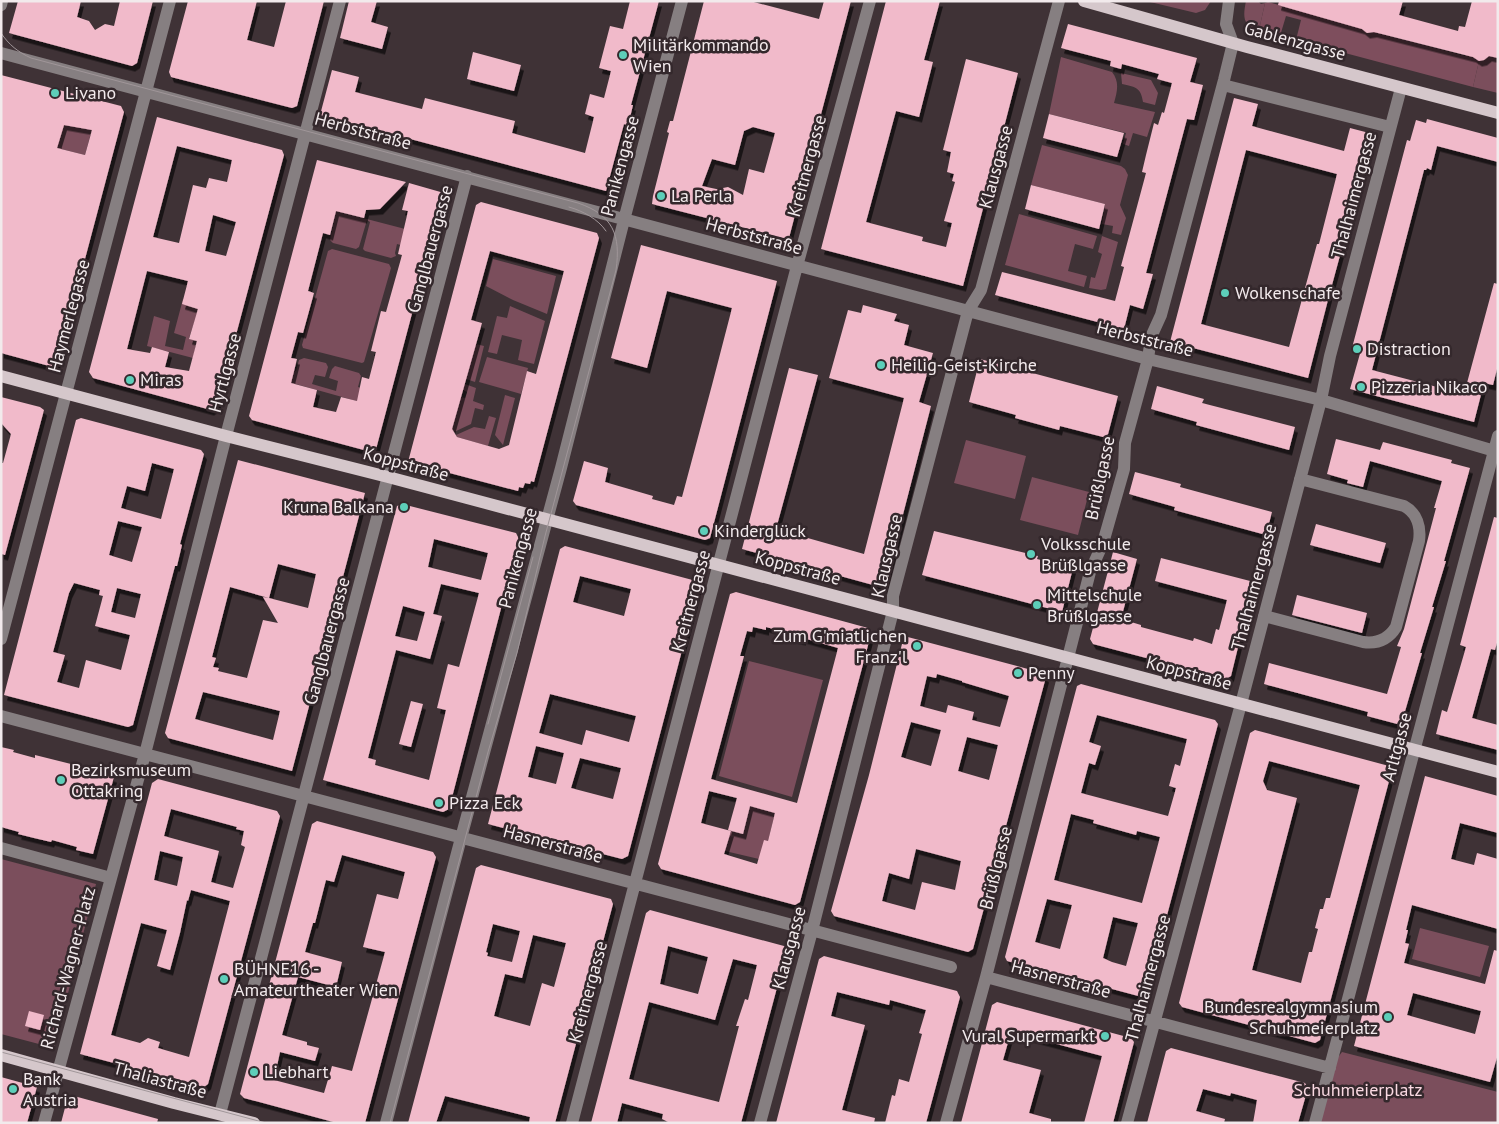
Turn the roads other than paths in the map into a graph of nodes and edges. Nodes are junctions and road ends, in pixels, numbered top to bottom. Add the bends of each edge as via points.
1 (170, 1) edge
2 (340, 1) edge
3 (682, 1) edge
4 (870, 1) edge
5 (1060, 1) edge
6 (1084, 1) edge
7 (1229, 1) edge
8 (1233, 43) junction
9 (1, 52) edge
10 (1223, 85) junction
11 (1401, 88) junction
12 (146, 92) junction
13 (1498, 113) edge
14 (1390, 127) junction
15 (305, 134) junction
16 (467, 176) junction
17 (624, 220) junction
18 (797, 266) junction
19 (968, 311) junction
20 (1148, 359) junction
21 (1, 376) edge
22 (66, 393) junction
23 (1321, 400) junction
24 (226, 436) junction
25 (1498, 436) edge
26 (1496, 451) edge
27 (388, 477) junction
28 (1300, 479) junction
29 (546, 519) junction
30 (718, 566) junction
31 (893, 611) junction
32 (1264, 616) junction
33 (1, 639) edge
34 (1067, 658) junction
35 (1240, 704) junction
36 (1, 716) edge
37 (1414, 750) junction
38 (145, 754) junction
39 (1498, 772) edge
40 (304, 796) junction
41 (461, 838) junction
42 (1, 848) edge
43 (111, 878) junction
44 (635, 884) junction
45 (812, 931) junction
46 (951, 968) dead end
47 (986, 977) junction
48 (1154, 1021) junction
49 (1, 1055) edge
50 (1330, 1068) junction
51 (58, 1070) junction
52 (220, 1114) junction
53 (44, 1123) edge
54 (254, 1123) edge
55 (386, 1123) edge
56 (572, 1123) edge
57 (760, 1123) edge
58 (946, 1123) edge
59 (1127, 1123) edge
60 (1315, 1123) edge

1 - 12 street, Haymerlegasse
2 - 15 street, Hyrtlgasse
3 - 17 street, Panikengasse
4 - 18 street, Kreitnergasse
5 - 19 street, Klausgasse via 981,290
6 - 8 main road, Gablenzgasse
7 - 8 street via 1226,24
8 - 10 street, Brüßlgasse
8 - 11 main road, Gablenzgasse
9 - 12 street, Herbststraße
10 - 14 street
10 - 20 street, Brüßlgasse via 1161,315 1151,337
11 - 13 main road, Gablenzgasse
11 - 14 street, Thalhaimergasse
12 - 15 street, Herbststraße
12 - 22 street, Haymerlegasse
14 - 23 street, Thalhaimergasse
15 - 16 street, Herbststraße
15 - 24 street, Hyrtlgasse
16 - 17 street, Herbststraße
16 - 27 street, Ganglbauergasse
17 - 18 street, Herbststraße
17 - 29 street, Panikengasse
18 - 19 street, Herbststraße
18 - 30 street, Kreitnergasse
19 - 20 street, Herbststraße
19 - 31 street, Klausgasse via 893,596
20 - 23 street, Herbststraße
20 - 34 street, Brüßlgasse via 1125,443 1124,469 1103,543 1090,572
21 - 22 main road, Koppstraße
22 - 24 main road, Koppstraße
22 - 33 street, Haymerlegasse
23 - 26 street, Herbststraße
23 - 28 street, Thalhaimergasse
24 - 27 main road, Koppstraße
24 - 38 street, Hyrtlgasse
25 - 26 street, Arltgasse
26 - 37 street, Arltgasse
27 - 29 main road, Koppstraße
27 - 40 street, Ganglbauergasse
28 - 32 street, Thalhaimergasse
28 - 32 street via 1409,509 1417,522 1419,541 1396,627 1382,640 1363,642
29 - 30 main road, Koppstraße
29 - 41 street, Panikengasse
30 - 31 main road, Koppstraße
30 - 44 street, Kreitnergasse
31 - 34 main road, Koppstraße
31 - 45 street, Klausgasse
32 - 35 street, Thalhaimergasse
34 - 35 main road, Koppstraße
34 - 47 street, Brüßlgasse
35 - 37 main road, Koppstraße
35 - 48 street, Thalhaimergasse
36 - 38 street
37 - 39 main road, Koppstraße
37 - 50 street, Arltgasse
38 - 40 street, Hasnerstraße
38 - 43 street, Richard-Wagner-Platz
40 - 41 street, Hasnerstraße
40 - 52 street, Ganglbauergasse
41 - 44 street, Hasnerstraße
41 - 55 street, Panikengasse
42 - 43 street, Richard-Wagner-Platz
43 - 51 street, Richard-Wagner-Platz
44 - 45 street, Hasnerstraße
44 - 56 street, Kreitnergasse
45 - 46 street, Hasnerstraße
45 - 57 street, Klausgasse
47 - 48 street, Hasnerstraße
47 - 58 street, Brüßlgasse
48 - 50 street, Hasnerstraße
48 - 59 street, Thalhaimergasse
49 - 51 main road, Richard-Wagner-Platz
50 - 60 street
51 - 52 main road, Thaliastraße
51 - 53 street
52 - 54 main road, Thaliastraße

